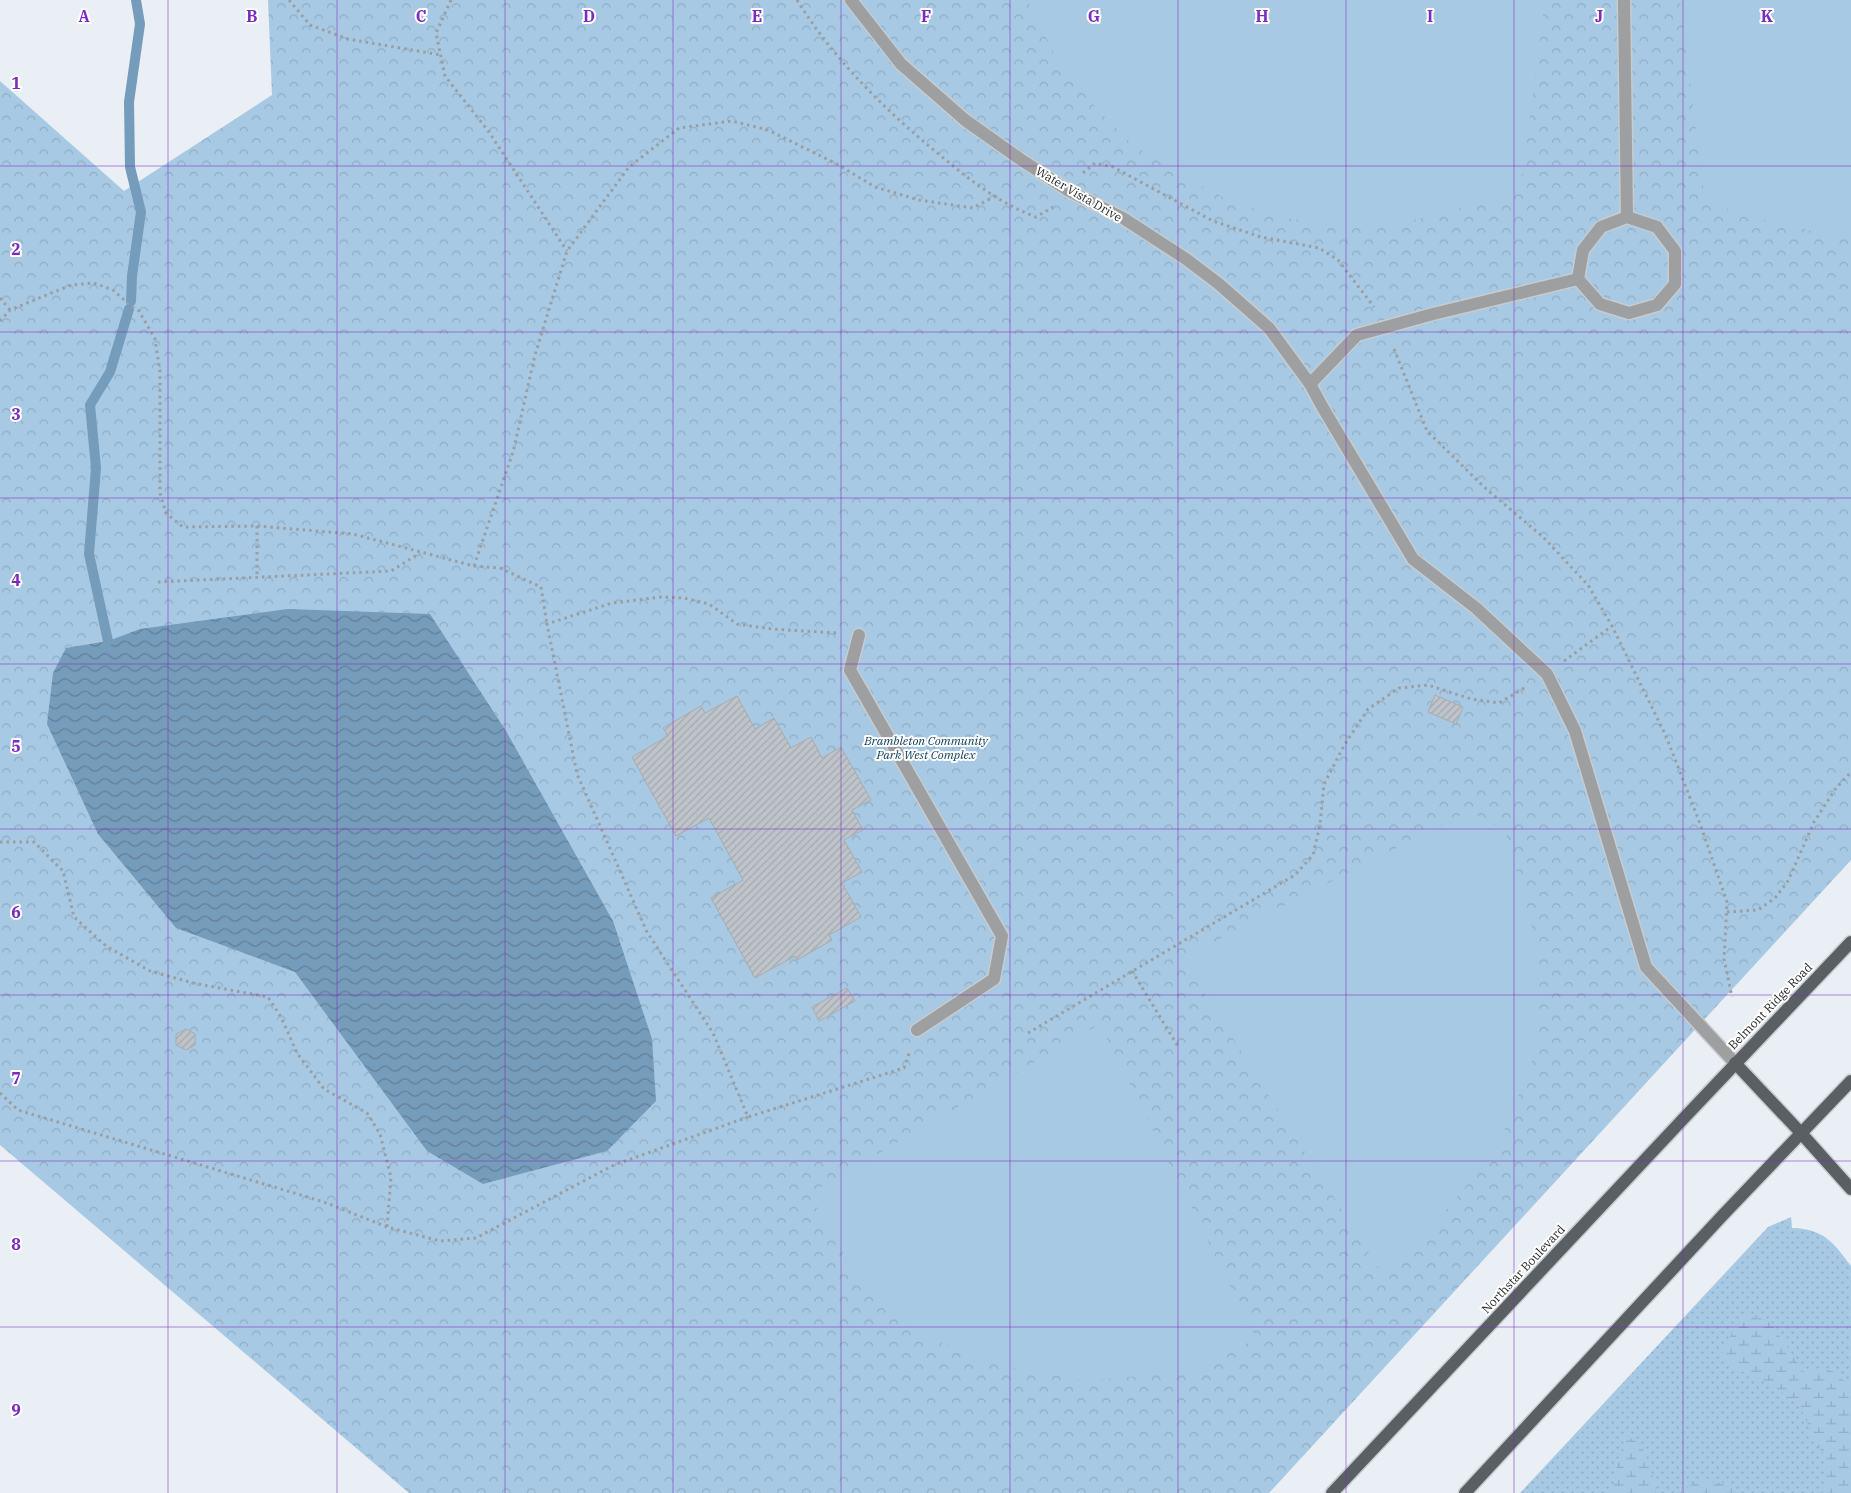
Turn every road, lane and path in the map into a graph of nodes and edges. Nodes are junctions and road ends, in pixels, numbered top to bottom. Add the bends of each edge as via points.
1 (289, 0) edge
2 (451, 0) edge
3 (851, 0) edge
4 (1624, 0) edge
5 (441, 55) junction
6 (995, 196) dead end
7 (1627, 217) junction
8 (567, 250) junction
9 (1578, 279) junction
10 (0, 298) edge
11 (10, 310) junction
12 (0, 321) edge
13 (1310, 384) junction
14 (257, 526) junction
15 (420, 553) junction
16 (474, 566) junction
17 (257, 577) junction
18 (158, 582) dead end
19 (547, 624) junction
20 (1612, 626) dead end
21 (859, 635) joint
22 (1547, 674) junction
23 (1851, 772) edge
24 (0, 842) edge
25 (1726, 912) dead end
26 (1851, 942) edge
27 (1132, 972) junction
28 (917, 1030) joint
29 (1028, 1033) dead end
30 (1179, 1048) dead end
31 (1735, 1064) junction
32 (1851, 1081) edge
33 (0, 1093) edge
34 (748, 1117) junction
35 (1801, 1133) junction
36 (1851, 1189) edge
37 (387, 1227) junction
38 (1332, 1493) edge
39 (1465, 1493) edge

1 - 5 path via 310,25 317,28 348,39
2 - 5 path via 436,33
3 - 13 street, Water Vista Drive via 901,64 965,120 1028,165 1069,191 1123,218 1219,284 1269,328
4 - 7 street
5 - 8 path via 446,76 490,132
6 - 8 path via 974,208 910,197 875,187 768,130 732,121 679,128 629,167
7 - 9 street via 1601,227 1583,250
7 - 9 street via 1657,227 1675,251 1675,284 1657,305 1629,314 1600,304
8 - 16 path via 535,354 513,452
9 - 13 street via 1357,335
10 - 11 path
11 - 12 path
11 - 14 path via 71,285 94,283 113,290 139,311 155,339 160,372 160,494 166,513 183,527
13 - 22 street, Water Vista Drive via 1414,559 1476,608
14 - 15 path via 353,534
14 - 17 path
15 - 16 path
15 - 17 path via 391,571
16 - 19 path via 500,568 541,587
17 - 18 path
19 - 21 path via 612,604 661,597 709,604 737,624
19 - 34 path via 577,774 647,932 713,1033
20 - 22 path
21 - 28 street via 850,670 1002,936 994,978
22 - 27 path via 1499,703 1471,699 1428,685 1399,688 1368,709 1324,784 1313,855 1294,875
22 - 31 street via 1575,731 1646,967
23 - 25 path via 1836,788 1814,822 1788,881 1775,898 1758,910
24 - 37 path via 34,842 64,871 74,917 106,946 150,971 268,997 297,1052 324,1089 367,1114 380,1134 391,1177
26 - 31 main road, Belmont Ridge Road
27 - 29 path
27 - 30 path
28 - 34 path via 904,1068
31 - 35 main road, Belmont Ridge Road
31 - 38 main road, Northstar Boulevard
32 - 35 main road
33 - 37 path via 18,1110 324,1202
34 - 37 path via 614,1165 476,1238 440,1241
35 - 36 main road, Belmont Ridge Road
35 - 39 main road

